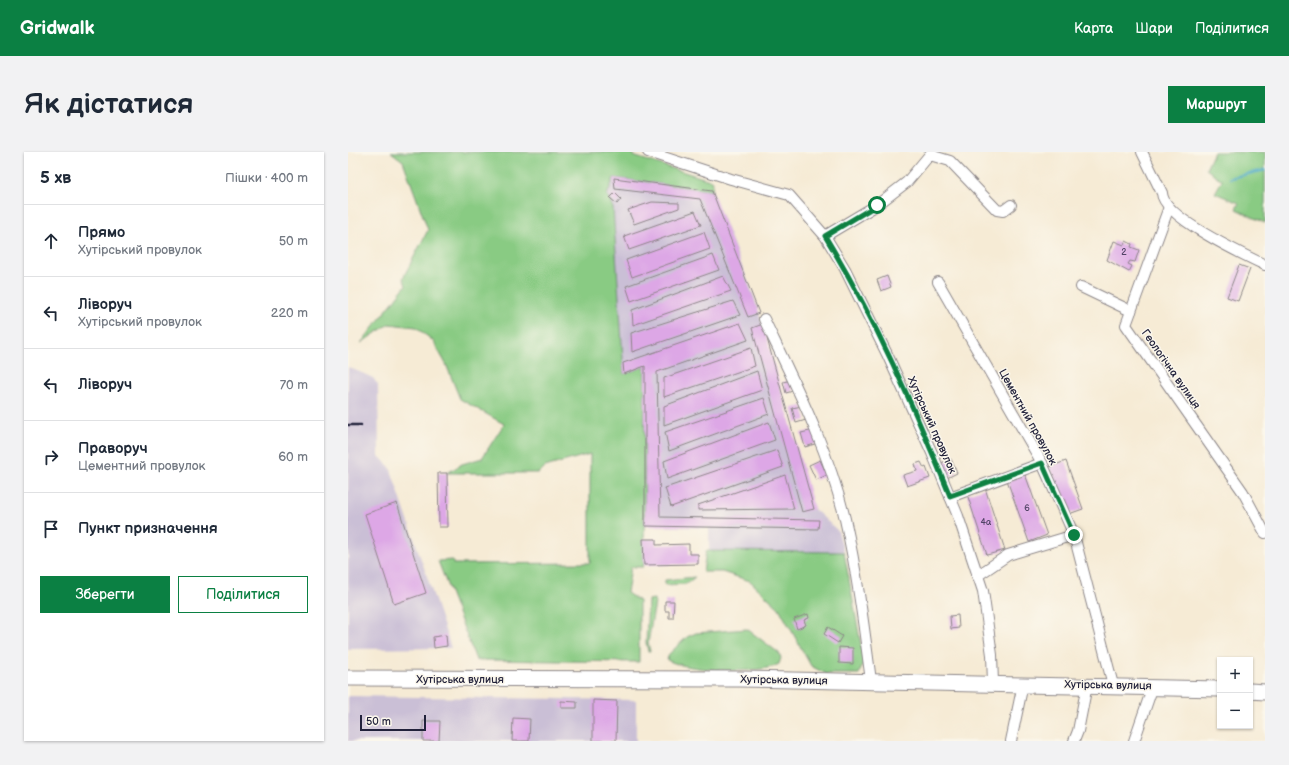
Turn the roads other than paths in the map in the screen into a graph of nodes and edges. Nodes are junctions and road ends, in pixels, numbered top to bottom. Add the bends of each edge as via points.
1 (648, 152) edge
2 (1142, 152) edge
3 (931, 153) edge
4 (1012, 205) dead end
5 (1169, 207) junction
6 (825, 236) junction
7 (1265, 265) edge
8 (938, 282) dead end
9 (1081, 287) dead end
10 (1131, 311) junction
11 (764, 319) dead end
12 (1042, 463) junction
13 (950, 496) junction
14 (1265, 533) edge
15 (1074, 535) junction
16 (978, 576) junction
17 (348, 678) edge
18 (871, 681) junction
19 (993, 683) junction
20 (1023, 684) junction
21 (1087, 685) junction
22 (1113, 685) junction
23 (1153, 686) junction
24 (1217, 688) edge
25 (1253, 691) edge
26 (1265, 692) edge
27 (1011, 741) edge
28 (1074, 741) edge
29 (1134, 741) edge

1 - 6 street, Хутірський провулок via 731,180 789,195
2 - 5 street via 1162,193 1162,199
3 - 4 street via 950,161 997,210 1003,211
3 - 6 street via 907,182 877,205
5 - 7 street via 1184,221
5 - 10 street, Геологічна вулиця
6 - 13 street, Хутірський провулок via 845,269 887,354
8 - 12 street, Цементний провулок
9 - 10 street
10 - 14 street, Геологічна вулиця via 1126,326 1243,492
11 - 18 street via 815,427 844,518 856,578
12 - 13 street
12 - 15 street, Цементний провулок
13 - 16 street, Хутірський провулок
15 - 16 street via 1008,556
15 - 22 street, Цементний провулок
16 - 19 street, Хутірський провулок via 983,591 992,655
17 - 18 main road, Хутірська вулиця
18 - 19 main road, Хутірська вулиця
19 - 20 main road, Хутірська вулиця
20 - 21 main road, Хутірська вулиця
20 - 27 street
21 - 22 main road, Хутірська вулиця
21 - 28 street
22 - 23 main road, Хутірська вулиця
23 - 24 main road, Хутірська вулиця
23 - 29 street
25 - 26 main road

